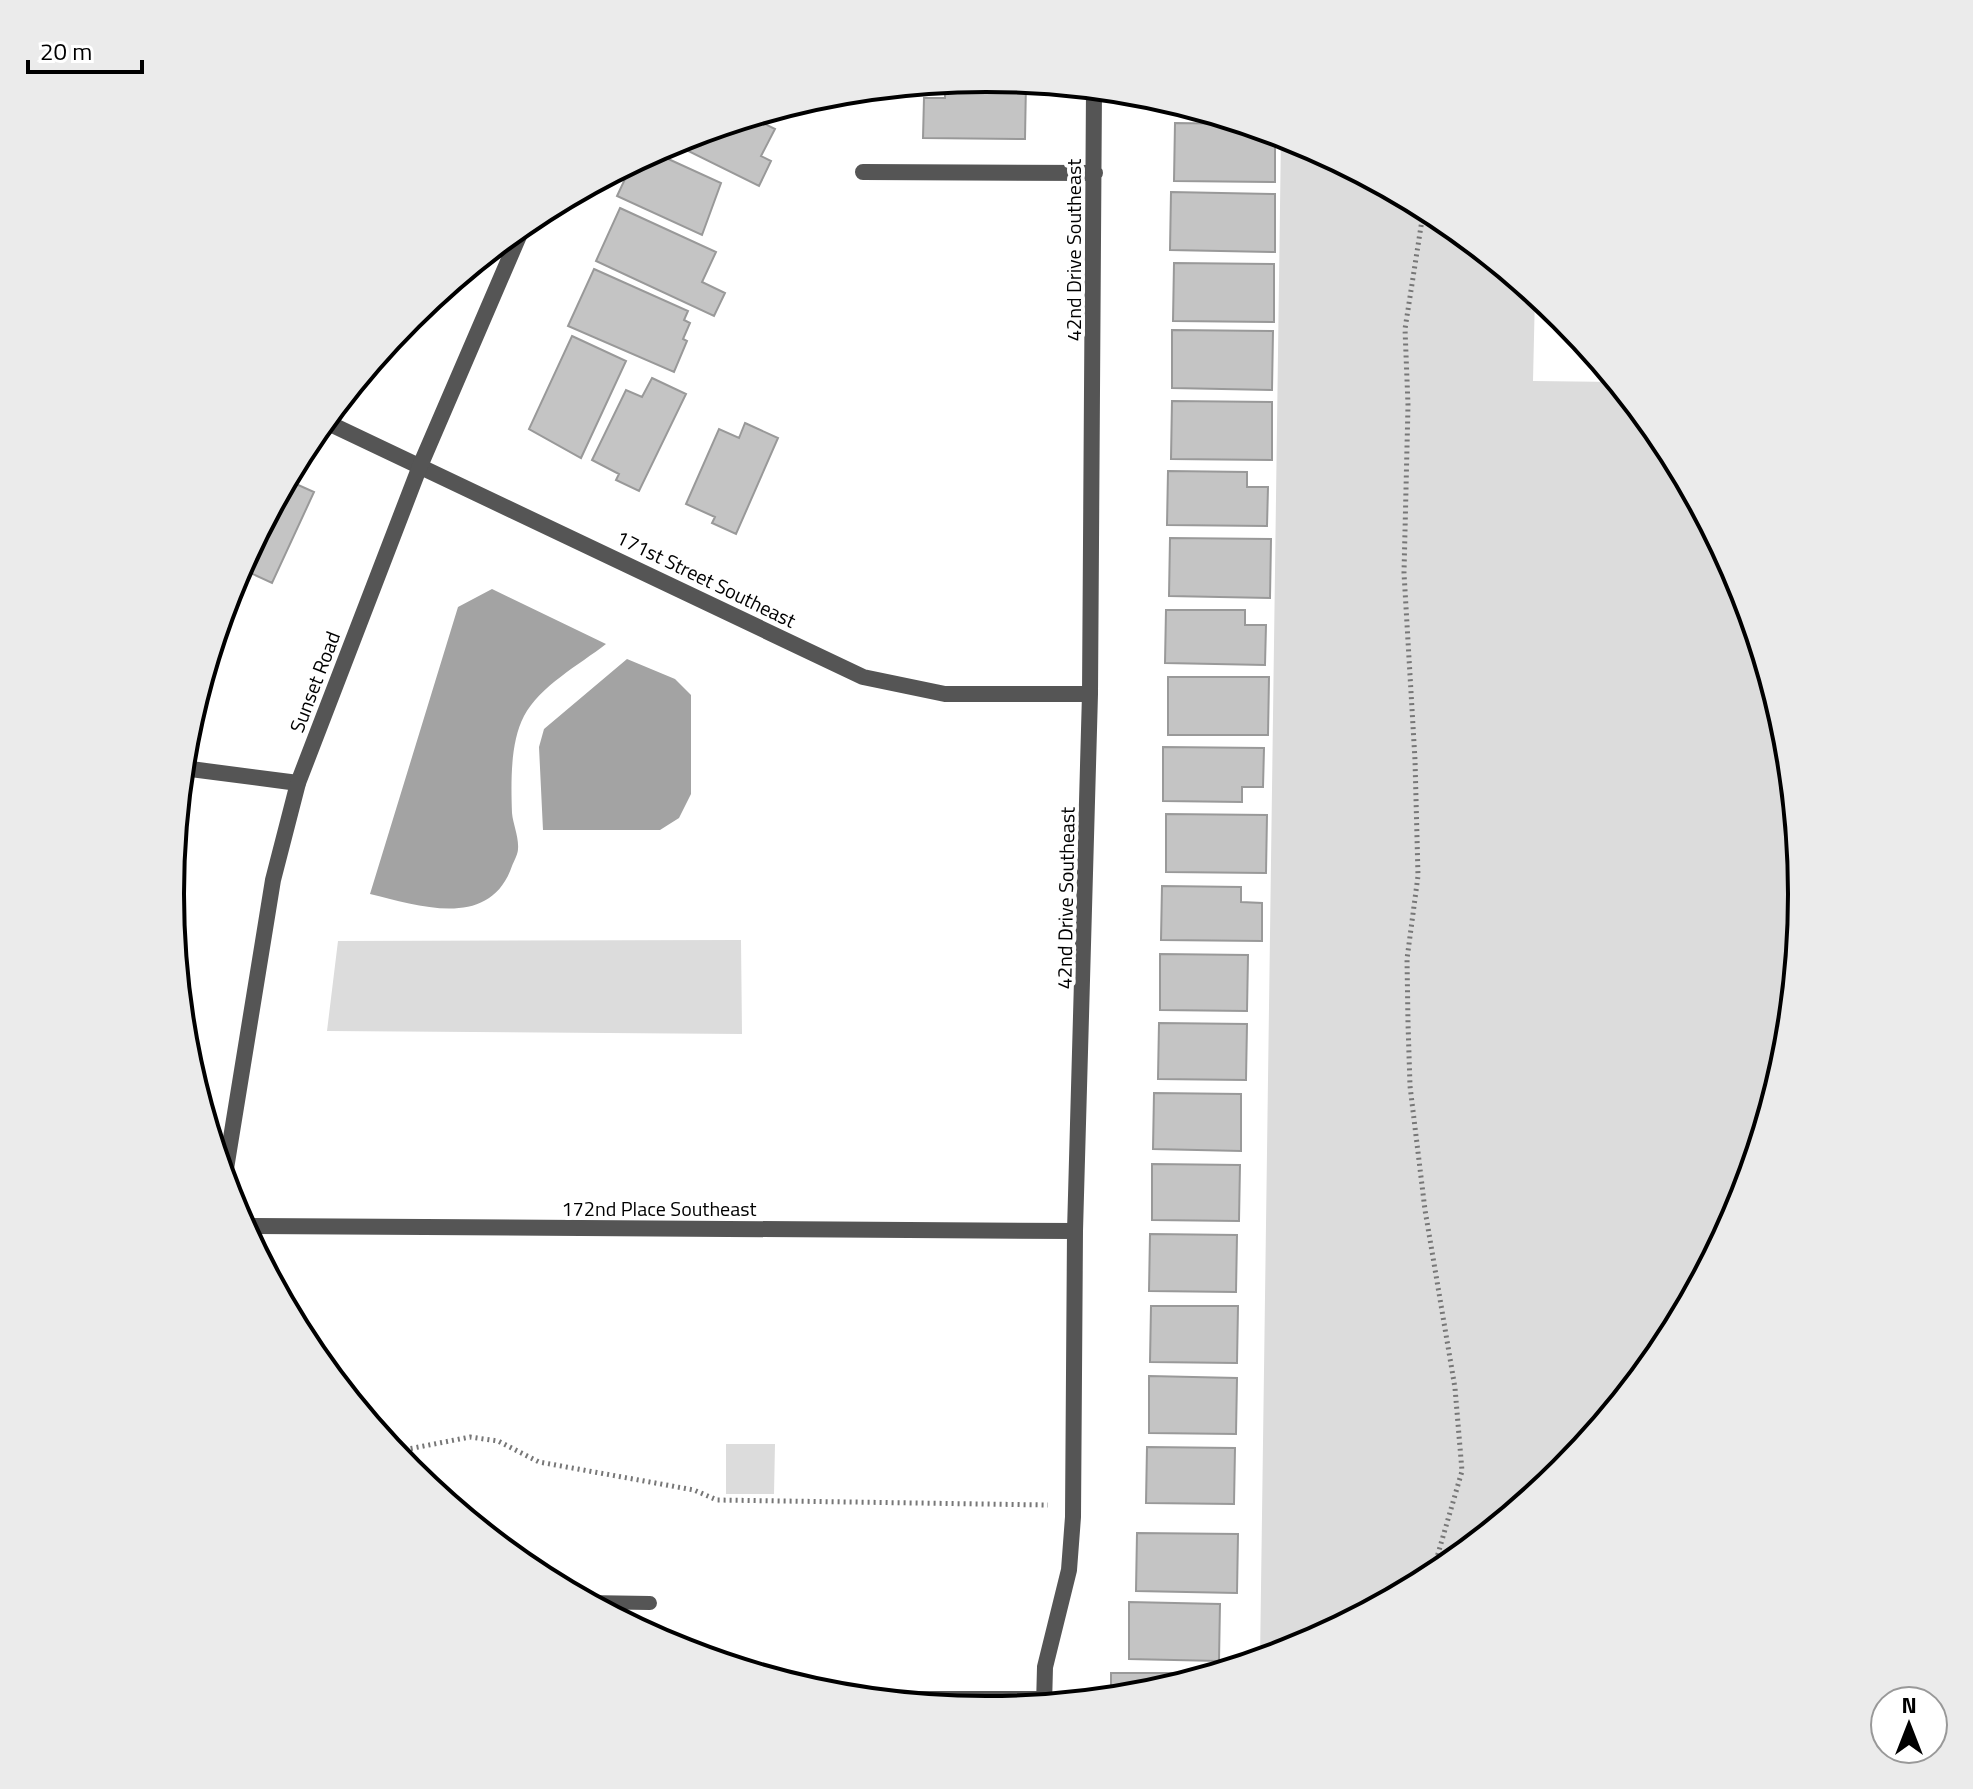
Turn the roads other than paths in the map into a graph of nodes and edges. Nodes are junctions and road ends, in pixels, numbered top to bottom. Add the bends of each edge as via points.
1 (1094, 99) edge
2 (863, 172) dead end
3 (1095, 173) junction
4 (515, 246) edge
5 (335, 426) edge
6 (420, 466) junction
7 (1090, 694) junction
8 (194, 769) edge
9 (298, 783) junction
10 (228, 1155) edge
11 (256, 1226) edge
12 (1075, 1231) junction
13 (610, 1602) edge
14 (650, 1603) dead end
15 (1044, 1694) edge

1 - 3 street, 42nd Drive Southeast
2 - 3 street
3 - 7 street, 42nd Drive Southeast
4 - 6 street, Sunset Road
5 - 6 street, 171st Street Southeast
6 - 7 street, 171st Street Southeast via 863,677 945,694
6 - 9 street, Sunset Road
7 - 12 street, 42nd Drive Southeast
8 - 9 street
9 - 10 street, Sunset Road via 273,880
11 - 12 street, 172nd Place Southeast
12 - 15 street, 42nd Drive Southeast via 1069,1570 1045,1667
13 - 14 lane

